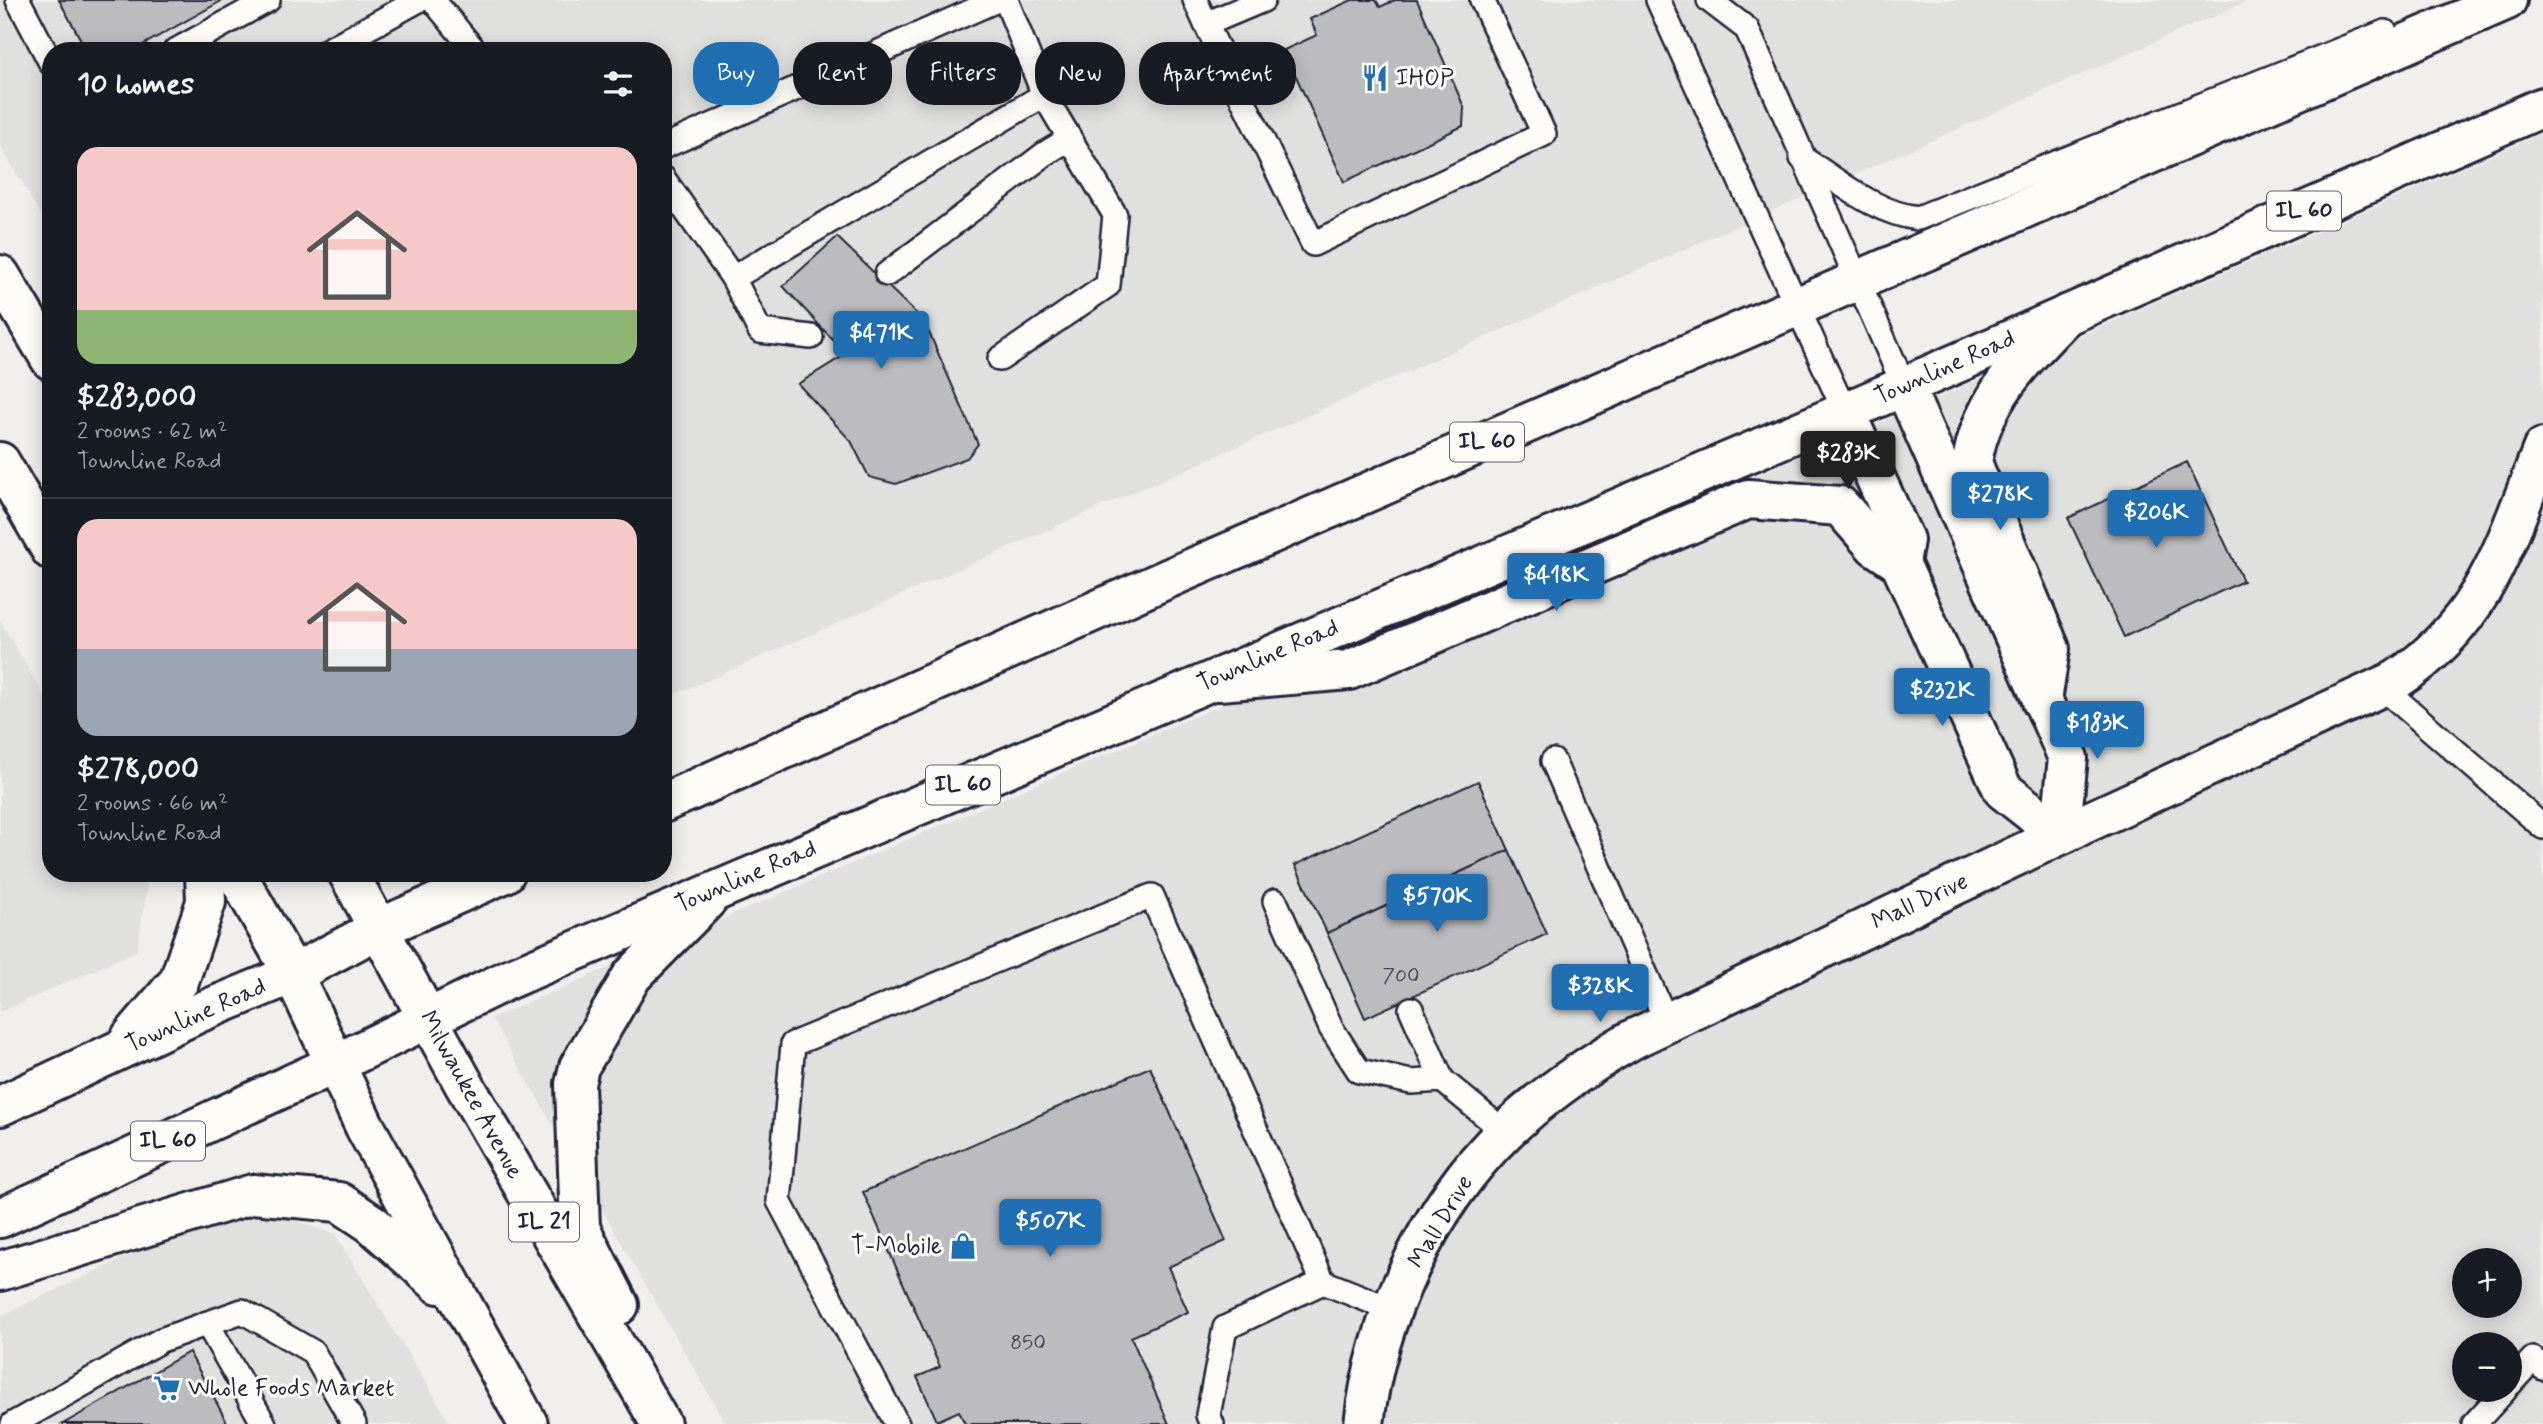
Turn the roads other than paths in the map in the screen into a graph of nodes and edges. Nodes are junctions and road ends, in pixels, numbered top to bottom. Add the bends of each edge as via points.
1 (18, 0) edge
2 (268, 0) edge
3 (419, 0) edge
4 (433, 0) edge
5 (997, 0) edge
6 (1006, 0) edge
7 (1195, 0) edge
8 (1263, 0) edge
9 (1482, 0) edge
10 (1658, 0) edge
11 (1709, 0) edge
12 (2466, 0) edge
13 (2507, 0) edge
14 (1206, 24) junction
15 (191, 42) edge
16 (347, 42) edge
17 (468, 42) edge
18 (42, 46) edge
19 (1035, 72) edge
20 (1035, 100) edge
21 (1050, 105) edge
22 (2543, 107) edge
23 (1069, 139) junction
24 (672, 143) edge
25 (1802, 158) junction
26 (672, 191) edge
27 (887, 274) dead end
28 (0, 275) edge
29 (733, 278) junction
30 (1859, 282) junction
31 (1798, 309) junction
32 (2066, 315) junction
33 (811, 337) dead end
34 (42, 345) edge
35 (1000, 359) dead end
36 (1904, 387) junction
37 (1845, 412) junction
38 (2543, 447) edge
39 (0, 462) edge
40 (42, 534) edge
41 (1900, 563) junction
42 (1207, 682) junction
43 (2382, 687) junction
44 (2042, 701) junction
45 (1553, 761) dead end
46 (672, 799) edge
47 (2543, 827) edge
48 (2060, 835) junction
49 (205, 882) edge
50 (241, 882) edge
51 (353, 882) edge
52 (485, 882) edge
53 (720, 887) junction
54 (1275, 901) dead end
55 (380, 928) junction
56 (293, 974) junction
57 (1411, 1009) dead end
58 (429, 1019) junction
59 (1667, 1023) junction
60 (120, 1049) junction
61 (335, 1064) junction
62 (1442, 1080) junction
63 (0, 1106) edge
64 (1505, 1132) junction
65 (0, 1218) edge
66 (0, 1271) edge
67 (1323, 1282) junction
68 (459, 1302) junction
69 (1393, 1310) junction
70 (207, 1323) junction
71 (2543, 1368) edge
72 (2522, 1371) edge
73 (2494, 1402) edge
74 (1210, 1419) edge
75 (13, 1424) edge
76 (264, 1424) edge
77 (354, 1424) edge
78 (528, 1424) edge
79 (661, 1424) edge
80 (680, 1424) edge
81 (897, 1424) edge
82 (1364, 1424) edge
83 (2474, 1424) edge

1 - 18 lane
2 - 15 lane
3 - 16 lane
4 - 17 lane
5 - 24 lane
6 - 19 lane
7 - 14 lane
8 - 14 lane
9 - 14 lane via 1544,134 1313,244
10 - 31 lane
11 - 25 lane via 1747,29
12 - 25 lane via 1918,218 1902,216 1858,195
13 - 30 main road, IL 60
20 - 29 lane
21 - 23 lane
22 - 32 main road, Townline Road / IL 60
23 - 27 lane
23 - 35 lane via 1115,215 1108,285
25 - 30 lane
26 - 29 lane
28 - 34 main road
29 - 33 lane via 760,331
30 - 31 main road, IL 60
30 - 36 lane
31 - 37 lane
31 - 46 main road, IL 60 via 1176,575
32 - 36 main road, Townline Road / IL 60
32 - 44 main road via 2017,367 1992,405 1976,433 1972,463 2050,649
36 - 37 main road, Townline Road / IL 60
36 - 44 main road
37 - 41 main road via 1904,540
37 - 42 main road, Townline Road / IL 60
38 - 43 main road, Mall Drive via 2493,572 2462,624 2429,658
39 - 40 main road
41 - 42 main road via 1875,546 1840,506 1748,499 1349,670
41 - 48 main road via 2003,790
42 - 53 main road, Townline Road / IL 60
43 - 47 lane
43 - 48 main road, Mall Drive
44 - 48 main road via 2068,758
45 - 59 lane
48 - 59 main road, Mall Drive
49 - 60 main road via 206,902 179,981
50 - 56 main road
51 - 55 main road, Milwaukee Avenue / IL 21
52 - 55 main road, Townline Road
53 - 58 main road, Townline Road / IL 60
53 - 80 main road via 632,976 579,1067 575,1084 580,1228
54 - 62 lane via 1331,1028 1359,1071 1411,1083
55 - 56 main road, Townline Road
55 - 58 main road, Milwaukee Avenue / IL 21
56 - 60 main road, Townline Road
56 - 61 main road
57 - 62 lane
58 - 61 main road, Townline Road / IL 60
58 - 79 main road, Milwaukee Avenue / IL 21
59 - 64 main road, Mall Drive via 1586,1066
60 - 63 main road, Townline Road
61 - 65 main road, Townline Road / IL 60
61 - 68 main road
62 - 64 lane
64 - 69 main road, Mall Drive via 1468,1174 1436,1222
66 - 68 main road via 253,1194 339,1202 372,1224
67 - 69 lane
67 - 74 lane via 1225,1328
67 - 81 lane via 1152,896 793,1044 779,1201
68 - 78 main road
69 - 82 main road, Mall Drive via 1376,1356
70 - 75 lane via 161,1340
70 - 76 lane
70 - 77 lane via 242,1311 313,1352
71 - 72 lane via 2533,1359
73 - 83 lane

